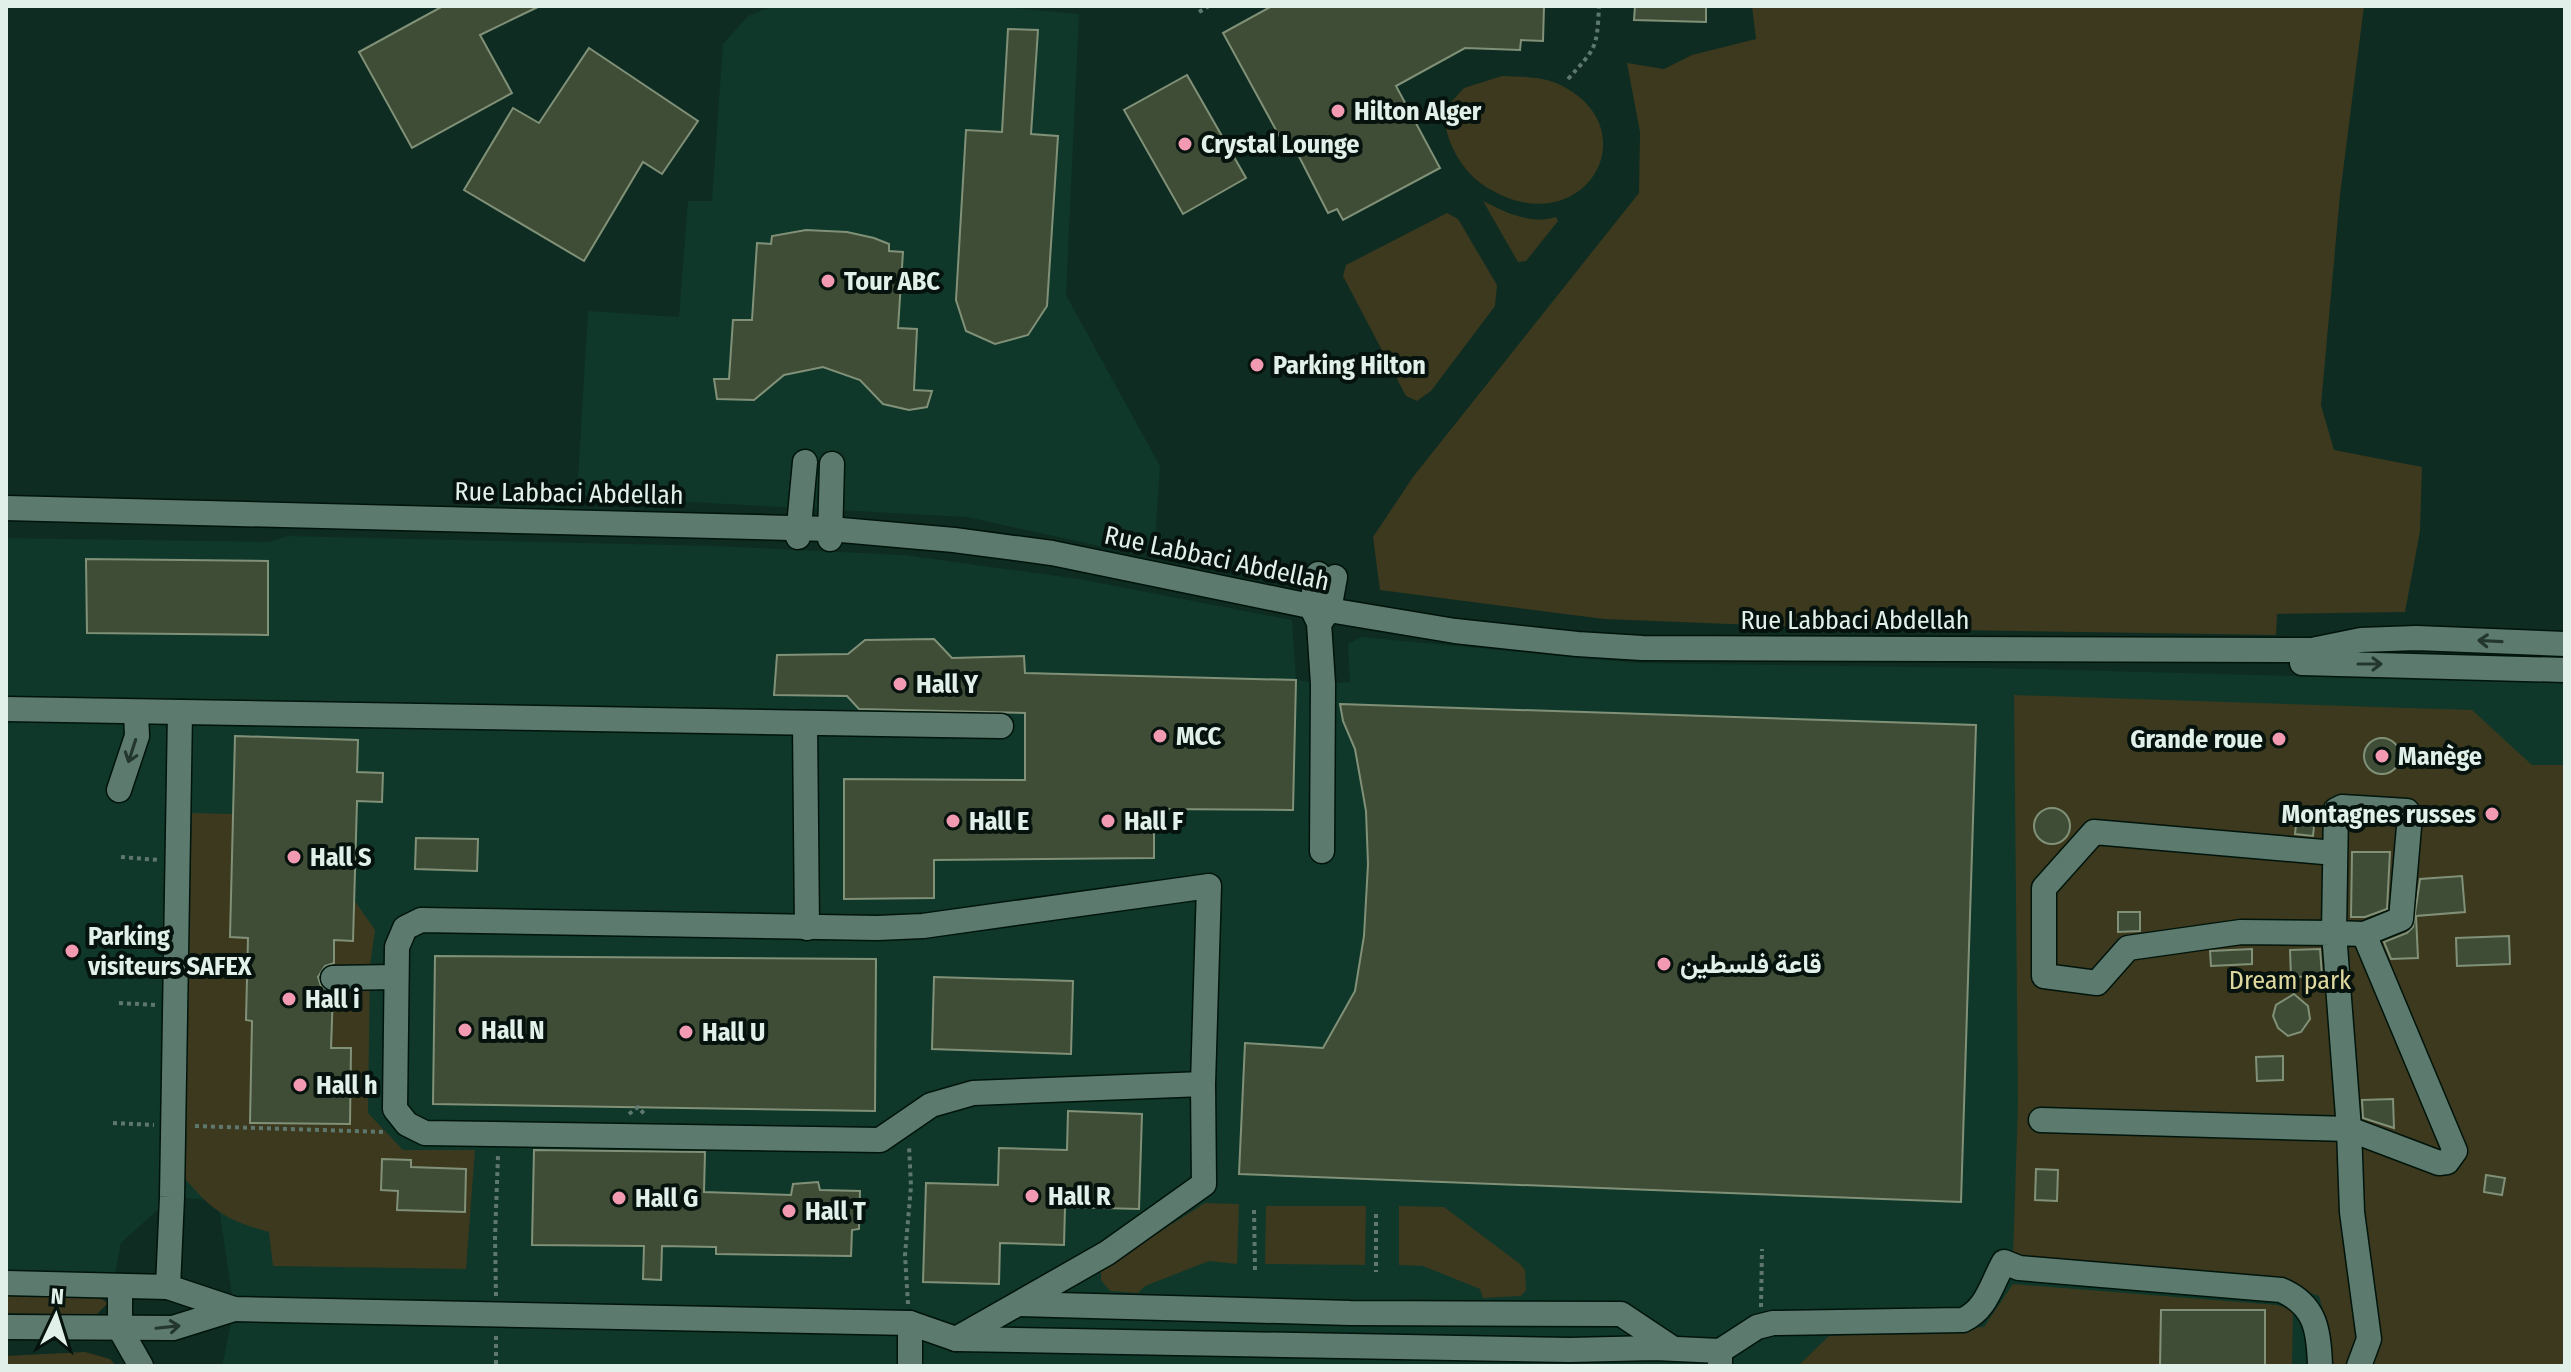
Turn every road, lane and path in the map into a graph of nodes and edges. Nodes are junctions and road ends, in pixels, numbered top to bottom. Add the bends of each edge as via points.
1 (1209, 6) edge
2 (1599, 6) edge
3 (1199, 12) dead end
4 (1568, 79) dead end
5 (805, 462) dead end
6 (832, 464) dead end
7 (6, 508) edge
8 (6, 521) edge
9 (798, 532) junction
10 (830, 534) junction
11 (1327, 575) dead end
12 (1320, 613) junction
13 (2565, 644) edge
14 (2565, 670) edge
15 (6, 709) edge
16 (136, 712) junction
17 (180, 712) junction
18 (805, 723) junction
19 (1001, 726) dead end
20 (119, 790) dead end
21 (1322, 851) dead end
22 (2335, 853) junction
23 (121, 857) dead end
24 (177, 861) junction
25 (807, 928) junction
26 (2334, 933) junction
27 (2364, 934) junction
28 (396, 977) junction
29 (333, 978) dead end
30 (119, 1003) dead end
31 (174, 1006) junction
32 (1203, 1084) junction
33 (2041, 1120) dead end
34 (908, 1121) junction
35 (113, 1123) dead end
36 (172, 1125) junction
37 (2349, 1129) junction
38 (425, 1133) junction
39 (497, 1176) dead end
40 (1254, 1210) dead end
41 (1376, 1214) dead end
42 (495, 1237) dead end
43 (1762, 1249) dead end
44 (1255, 1270) dead end
45 (1376, 1272) dead end
46 (6, 1283) edge
47 (120, 1286) junction
48 (168, 1287) junction
49 (1017, 1304) junction
50 (219, 1309) junction
51 (1761, 1312) dead end
52 (910, 1323) junction
53 (6, 1327) edge
54 (120, 1329) junction
55 (956, 1339) junction
56 (6, 1342) edge
57 (1673, 1349) junction
58 (1720, 1359) edge
59 (141, 1366) edge
60 (910, 1366) edge
61 (2320, 1366) edge
62 (2359, 1366) edge

1 - 3 path
2 - 4 path via 1597,40
5 - 9 street
6 - 10 street
7 - 9 street, Rue Labbaci Abdellah
8 - 9 street, Rue Labbaci Abdellah
9 - 10 street, Rue Labbaci Abdellah
10 - 12 street, Rue Labbaci Abdellah via 954,540 1052,553
11 - 12 street
13 -> 12 street, Rue Labbaci Abdellah via 2416,638 2361,640 2312,650 1642,648
12 -> 14 street, Rue Labbaci Abdellah via 1455,641 1577,653
12 - 21 street
15 - 16 street
16 - 17 street
16 -> 20 street via 137,736
17 - 18 street
17 - 24 street
18 - 19 street
18 - 25 street
22 - 26 street
22 - 26 street via 2094,832 2044,888 2044,976 2097,983 2128,948 2241,932
22 - 27 street via 2339,808 2401,809 2410,815 2400,921
23 - 24 path
24 - 31 street
25 - 28 street via 421,920 405,928 397,947
25 - 32 street via 923,926 1209,886
26 - 27 street
26 - 37 street
27 - 37 street via 2455,1151 2439,1163
28 - 29 street
28 - 38 street via 395,1109 407,1124
30 - 31 path
31 - 36 street
32 - 34 street via 973,1093 931,1105
32 - 49 street via 1204,1184 1107,1253
33 - 37 street
34 - 38 street via 880,1140
34 - 52 path via 911,1186 905,1255
35 - 36 path
36 - 38 path
36 - 48 street
37 - 62 street via 2352,1212 2369,1339
39 - 42 path
40 - 44 path
41 - 45 path
43 - 51 path
46 - 47 street
47 - 48 street
47 - 54 street
48 - 50 street
49 - 55 street
49 - 57 street via 1621,1314
50 - 52 street
54 -> 50 street via 173,1328
52 - 55 street
52 - 60 street
53 - 54 street
54 - 56 street
54 - 59 street
55 - 57 street
57 - 58 street
58 - 61 street via 1757,1327 1773,1323 1963,1320 1977,1314 2004,1262 2019,1268 2281,1290 2312,1315

